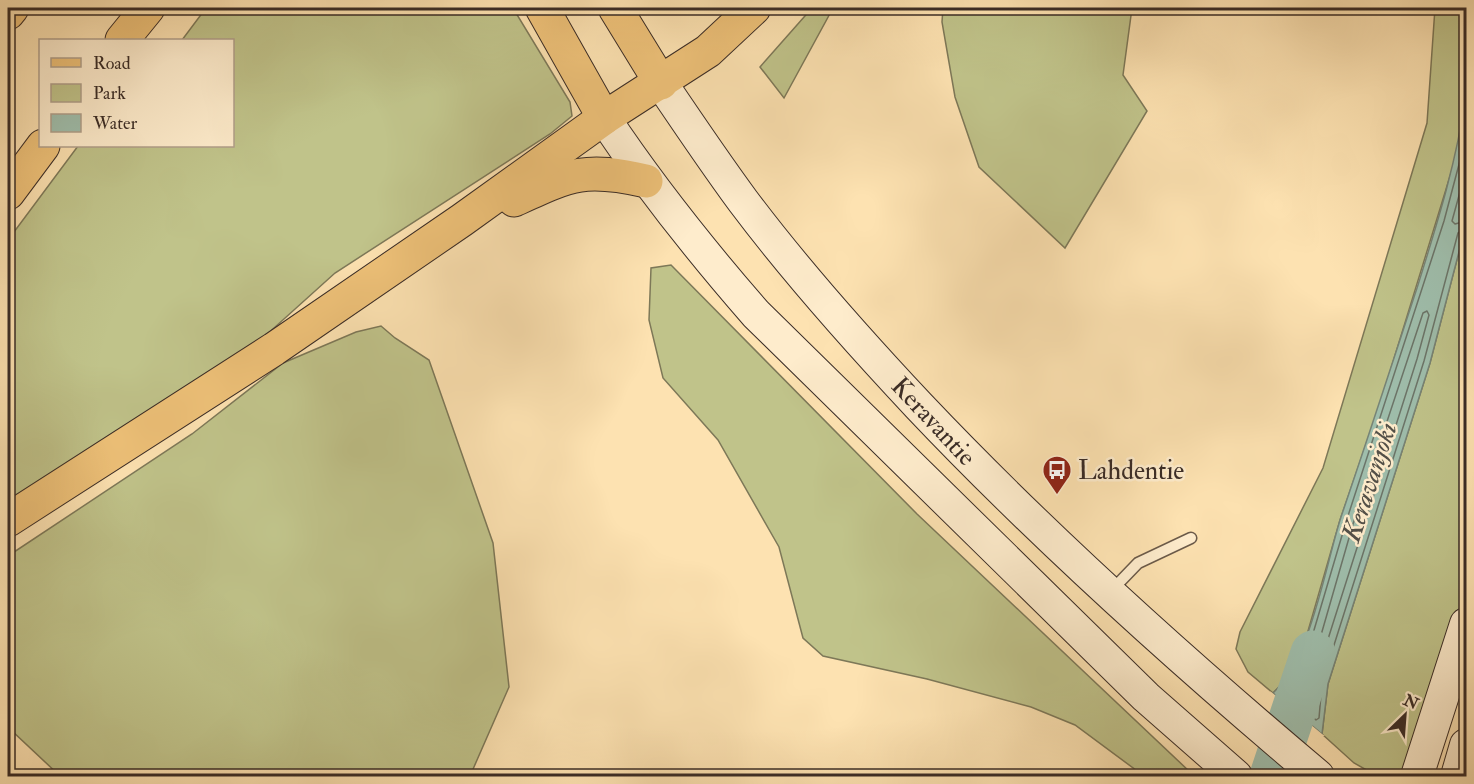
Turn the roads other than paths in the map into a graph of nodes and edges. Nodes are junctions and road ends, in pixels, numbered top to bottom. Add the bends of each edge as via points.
1 (12, 8) edge
2 (148, 8) edge
3 (542, 8) edge
4 (615, 8) edge
5 (754, 8) edge
6 (8, 13) edge
7 (123, 39) edge
8 (661, 83) junction
9 (604, 118) junction
10 (42, 147) edge
11 (646, 181) junction
12 (8, 193) edge
13 (462, 220) junction
14 (8, 520) edge
15 (1191, 538) dead end
16 (1109, 594) junction
17 (1467, 624) edge
18 (1467, 745) edge
19 (1230, 772) edge
20 (1318, 777) edge
21 (1417, 777) edge
22 (1457, 777) edge

1 - 6 main road
2 - 7 main road
3 - 9 main road, Keravantie
4 - 8 main road, Keravantie
5 - 8 main road via 708,51
8 - 9 main road
8 - 16 main road, Keravantie via 744,202 872,356 982,472
9 - 11 main road, Keravantie
9 - 13 main road
10 - 12 main road
11 - 13 main road via 586,172
11 - 19 main road, Keravantie via 697,247 764,322 1146,697
13 - 14 main road via 274,349
15 - 16 lane via 1138,563
16 - 20 main road, Keravantie
17 - 21 main road
18 - 22 main road

